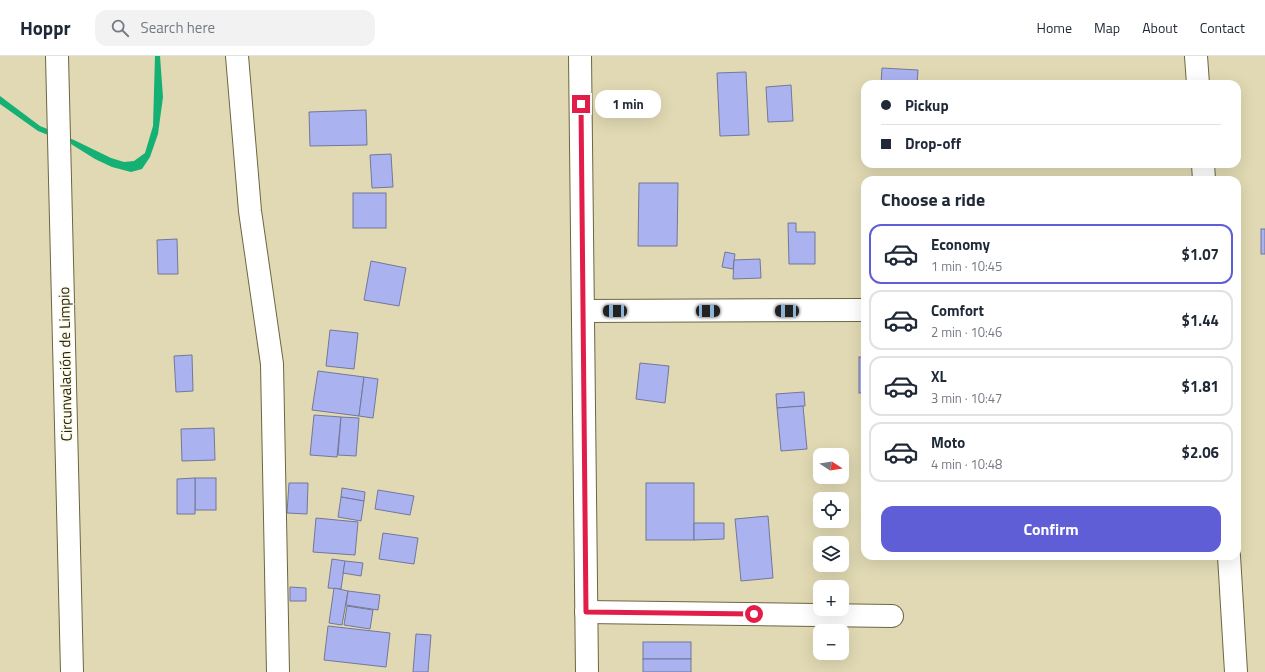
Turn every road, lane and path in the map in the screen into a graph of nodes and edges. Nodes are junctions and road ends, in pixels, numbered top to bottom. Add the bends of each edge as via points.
1 (57, 56) edge
2 (237, 56) edge
3 (580, 56) edge
4 (1196, 56) edge
5 (1198, 80) edge
6 (861, 310) edge
7 (583, 312) junction
8 (1229, 560) edge
9 (586, 612) junction
10 (892, 616) dead end
11 (72, 672) edge
12 (278, 672) edge
13 (587, 672) edge
14 (1236, 672) edge

1 - 11 main road, Circunvalación de Limpio
2 - 12 main road via 250,211 272,364
3 - 7 main road
4 - 5 main road
6 - 7 main road
7 - 9 main road
8 - 14 main road
9 - 10 main road
9 - 13 main road

